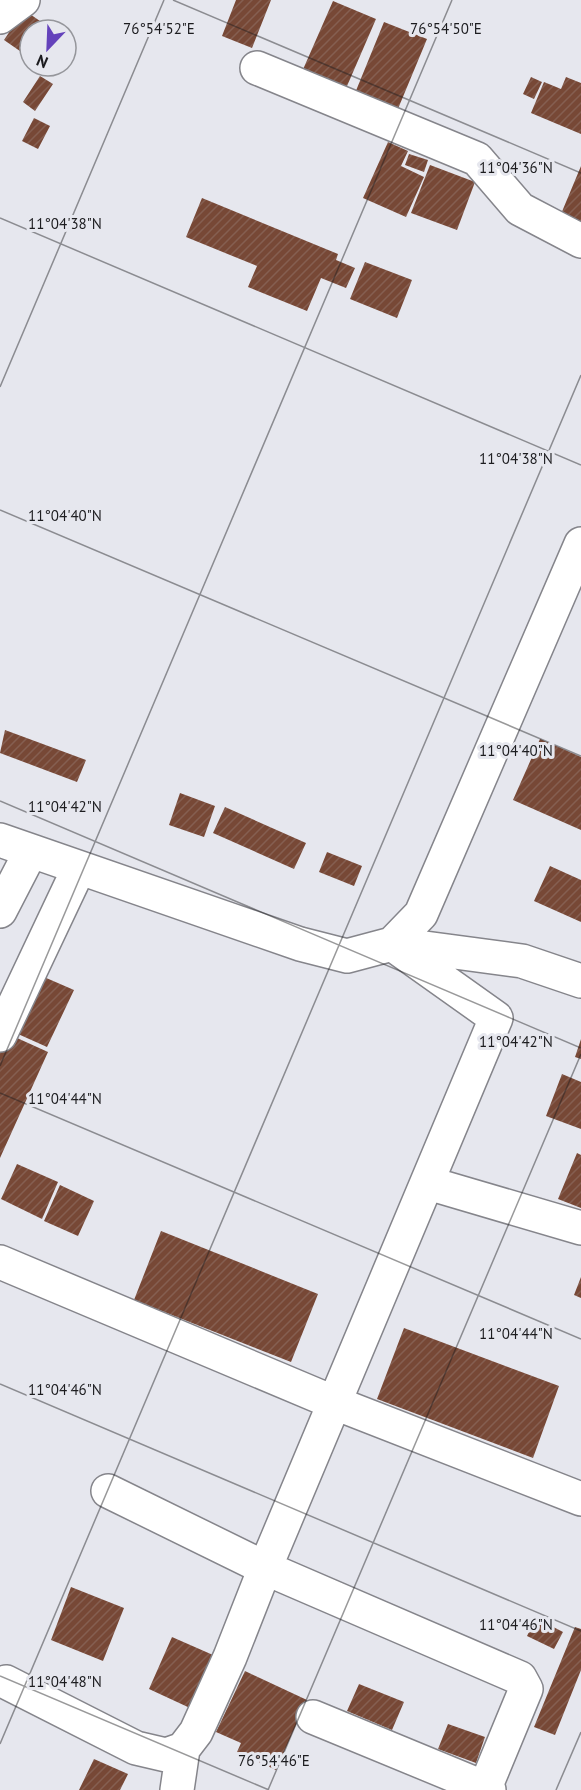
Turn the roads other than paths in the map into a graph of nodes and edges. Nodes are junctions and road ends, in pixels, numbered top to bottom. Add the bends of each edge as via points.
1 (23, 0) edge
2 (0, 17) edge
3 (257, 68) dead end
4 (581, 241) edge
5 (581, 544) edge
6 (0, 840) edge
7 (31, 851) junction
8 (79, 868) junction
9 (0, 911) edge
10 (392, 944) junction
11 (581, 981) edge
12 (0, 1035) edge
13 (428, 1184) junction
14 (581, 1228) edge
15 (0, 1262) edge
16 (335, 1403) junction
17 (108, 1491) dead end
18 (581, 1499) edge
19 (265, 1568) junction
20 (6, 1682) dead end
21 (313, 1717) dead end
22 (183, 1749) junction
23 (486, 1789) edge
24 (177, 1790) edge

1 - 2 street
3 - 4 street via 477,159 520,209
5 - 10 street via 421,914
6 - 7 street
7 - 8 street
7 - 9 street
8 - 10 street via 300,944 347,956
8 - 12 street
10 - 11 street via 522,961
10 - 13 street via 496,1018
13 - 14 street
13 - 16 street
15 - 16 street
16 - 18 street
16 - 19 street
17 - 19 street
19 - 22 street via 230,1657 196,1732
19 - 23 street via 525,1682 526,1689
20 - 22 street via 136,1748 166,1755
21 - 23 street
22 - 24 street

